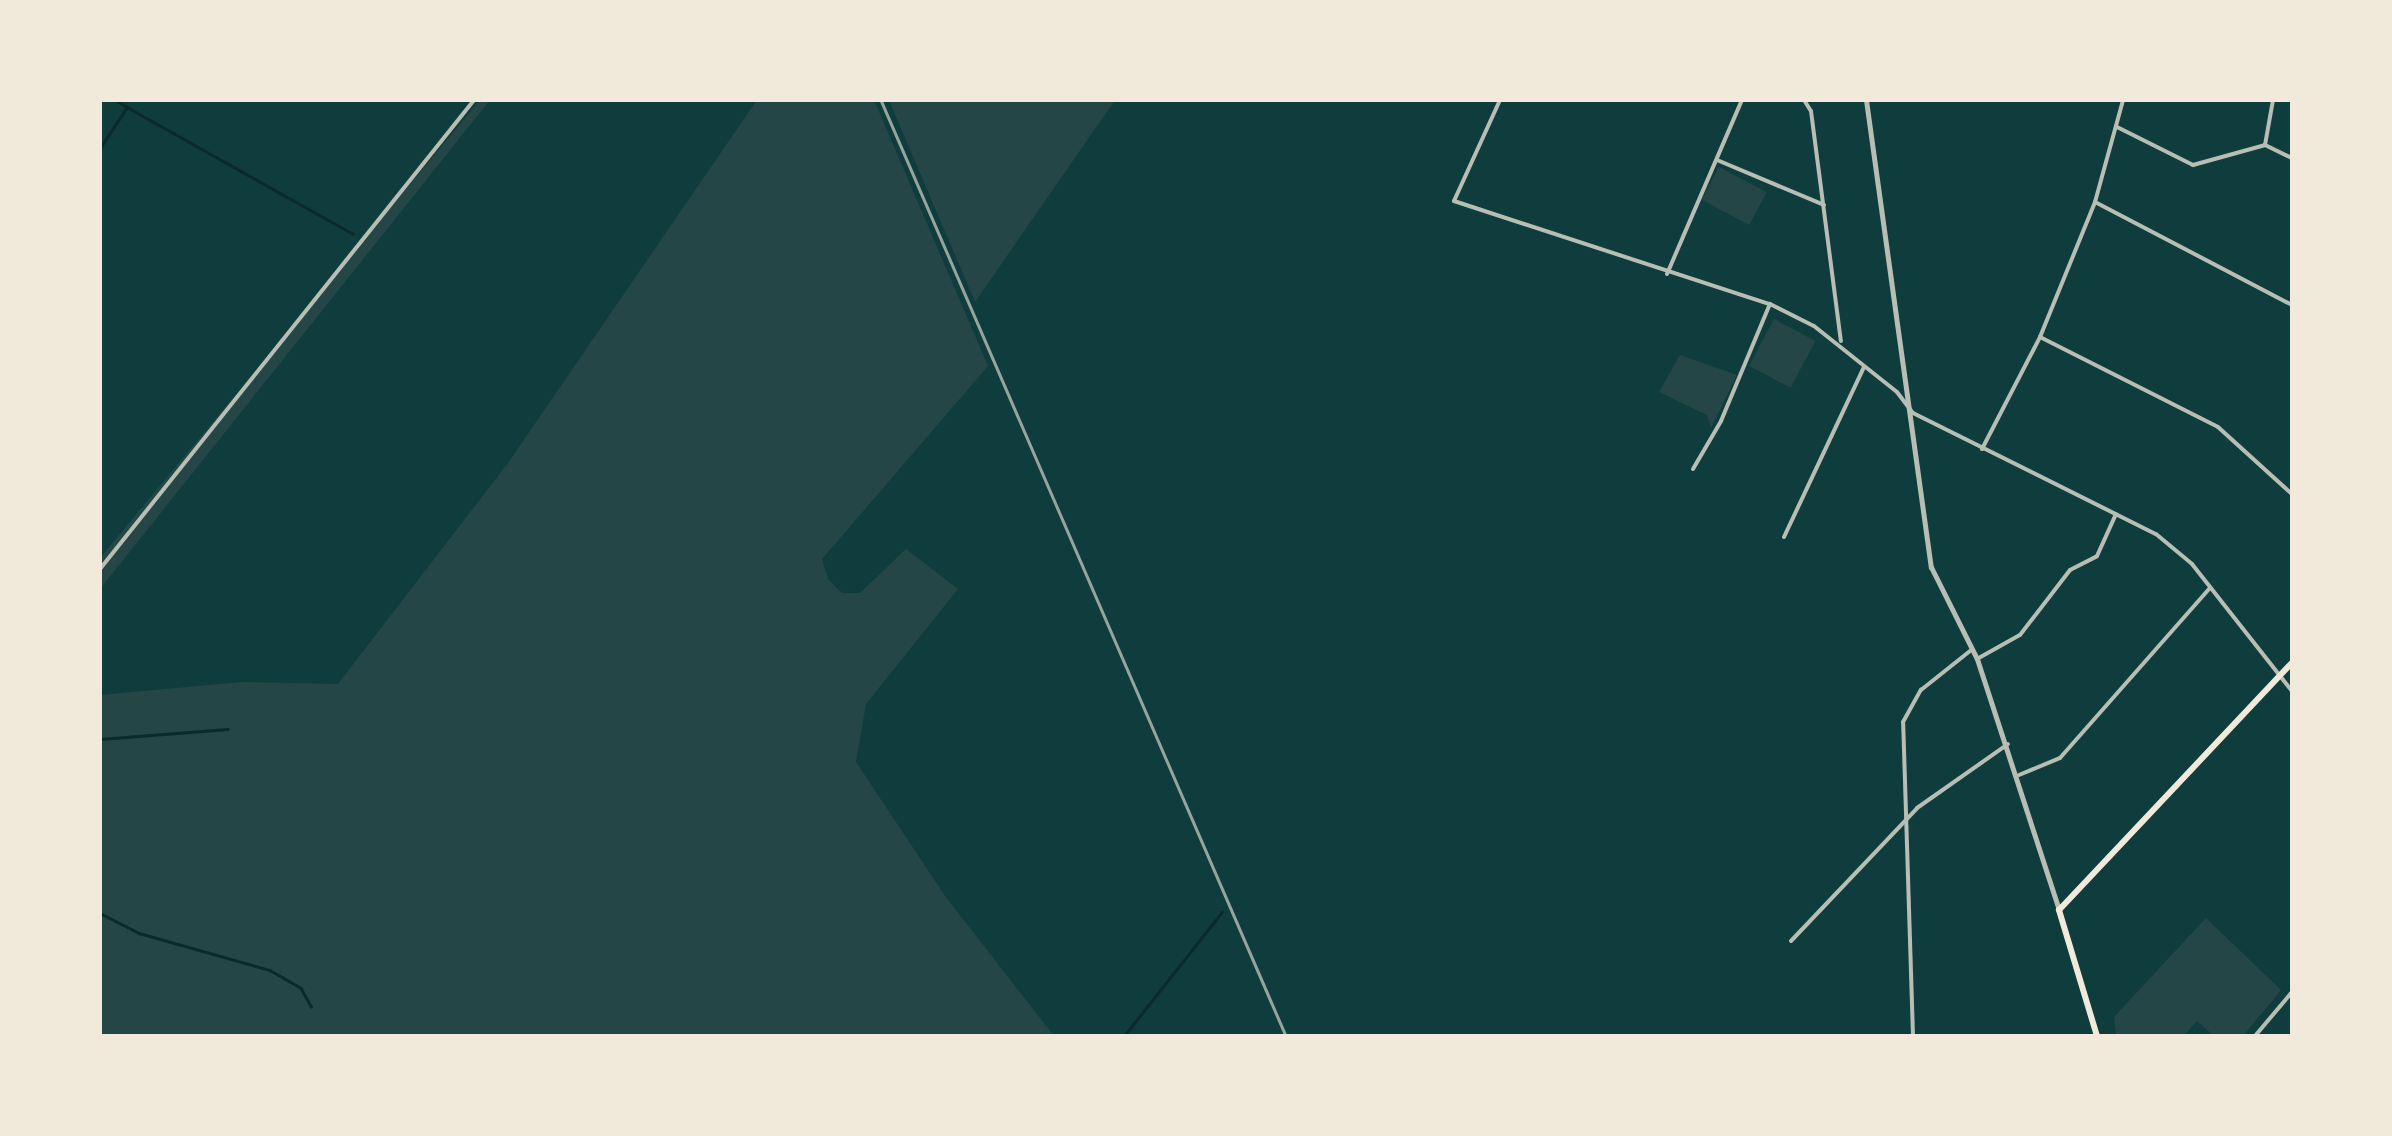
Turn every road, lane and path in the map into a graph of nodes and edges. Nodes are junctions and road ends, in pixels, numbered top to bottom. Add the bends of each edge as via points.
1 (474, 100) edge
2 (1500, 100) edge
3 (1742, 100) edge
4 (1804, 100) edge
5 (1866, 100) edge
6 (2123, 100) edge
7 (2273, 100) edge
8 (2117, 127) junction
9 (2265, 144) junction
10 (2292, 158) edge
11 (1716, 159) junction
12 (2095, 202) junction
13 (1824, 205) junction
14 (1667, 274) junction
15 (1770, 304) junction
16 (2292, 304) edge
17 (2040, 337) junction
18 (1842, 344) junction
19 (1864, 367) junction
20 (1907, 408) junction
21 (1982, 448) junction
22 (1693, 469) dead end
23 (2292, 494) edge
24 (2116, 514) junction
25 (1784, 536) dead end
26 (100, 569) edge
27 (2210, 588) junction
28 (1970, 651) junction
29 (1977, 659) junction
30 (2292, 662) edge
31 (2280, 675) junction
32 (2292, 690) edge
33 (2008, 744) junction
34 (2020, 775) junction
35 (1908, 818) junction
36 (2059, 910) junction
37 (1792, 941) dead end
38 (2292, 992) edge
39 (1912, 1036) edge
40 (2097, 1036) edge
41 (2255, 1036) edge

1 - 26 street
2 - 14 street via 1454,202
3 - 11 street
4 - 13 street
5 - 20 street
6 - 8 street
7 - 9 street
8 - 9 street via 2193,165
8 - 12 street
9 - 10 street
11 - 13 street
11 - 14 street
12 - 16 street
12 - 17 street
13 - 18 street
14 - 15 street
15 - 18 street
15 - 22 street via 1722,421
17 - 21 street
17 - 23 street via 2218,427
18 - 19 street
19 - 20 street
19 - 25 street
20 - 21 street
20 - 28 street via 1932,567
21 - 24 street
24 - 27 street via 2156,534
24 - 29 street via 2097,556 2070,570 2020,634
27 - 31 street
27 - 34 street via 2060,758
28 - 29 street
28 - 35 street via 1908,705
29 - 33 street
30 - 31 main road
31 - 32 street
31 - 36 main road
33 - 34 street
33 - 35 street
34 - 36 street
35 - 37 street
35 - 39 street
36 - 40 main road
38 - 41 street

